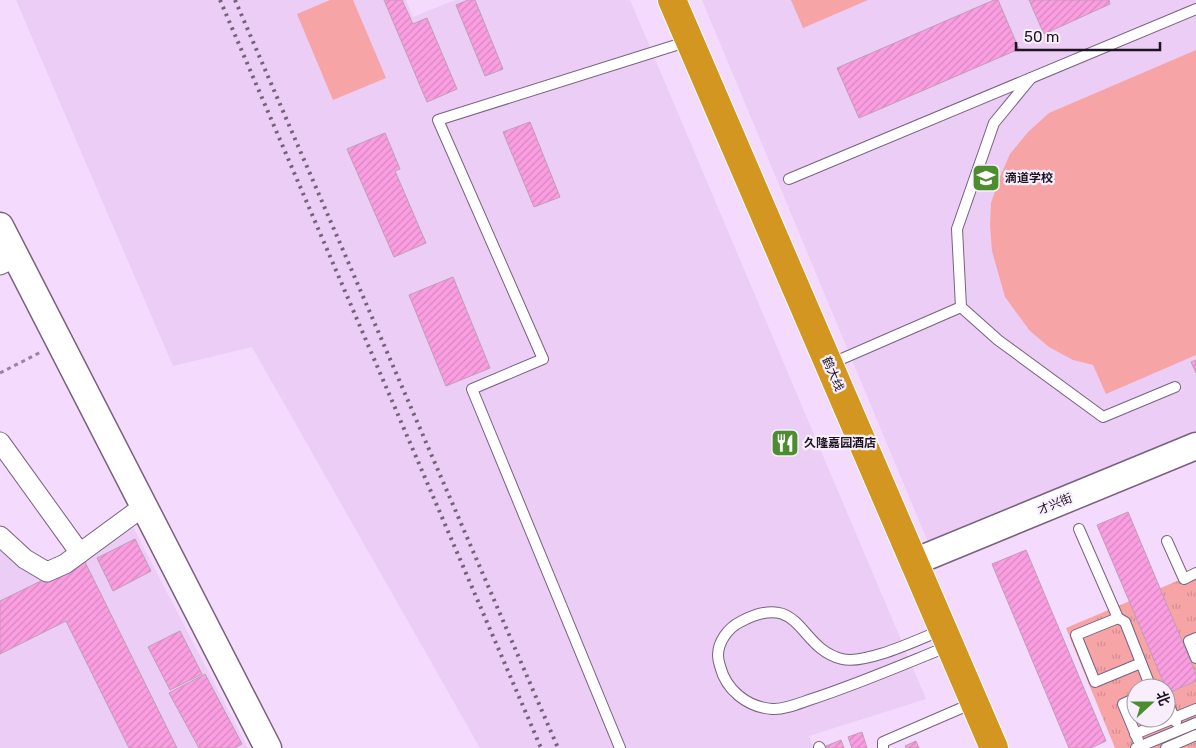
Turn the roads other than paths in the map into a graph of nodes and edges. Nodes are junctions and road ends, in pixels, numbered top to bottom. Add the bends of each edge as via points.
1 (672, 0) edge
2 (1196, 9) edge
3 (690, 40) junction
4 (1031, 78) junction
5 (789, 179) dead end
6 (0, 226) edge
7 (8, 261) edge
8 (961, 307) junction
9 (829, 364) junction
10 (1175, 386) dead end
11 (0, 442) edge
12 (1196, 446) edge
13 (144, 506) junction
14 (1079, 529) dead end
15 (0, 536) edge
16 (1167, 541) dead end
17 (80, 553) junction
18 (914, 562) junction
19 (1196, 573) edge
20 (1118, 618) junction
21 (947, 638) junction
22 (1196, 638) edge
23 (1196, 658) edge
24 (1141, 664) junction
25 (1147, 678) edge
26 (975, 702) junction
27 (1196, 709) edge
28 (1176, 717) edge
29 (1176, 723) edge
30 (1196, 723) edge
31 (1133, 728) edge
32 (1150, 728) edge
33 (1179, 730) junction
34 (1135, 734) junction
35 (1196, 735) edge
36 (1140, 747) edge
37 (268, 748) edge
38 (620, 748) edge
39 (883, 748) edge
40 (994, 748) edge
41 (1166, 748) edge

1 - 3 highway, 鹤大线
2 - 4 lane
3 - 9 highway, 鹤大线
3 - 38 lane via 438,120 543,360 472,389
4 - 5 lane
4 - 8 lane via 994,123 957,229
6 - 7 street
7 - 13 street via 59,342
8 - 9 lane
8 - 10 lane via 998,340 1103,417
9 - 18 highway, 鹤大线
11 - 17 street
12 - 18 street, 才兴街
13 - 17 street
13 - 37 street
14 - 20 lane
15 - 17 street via 25,559 46,572
16 - 19 lane via 1184,579
18 - 21 highway, 鹤大线
20 - 24 lane via 1125,622
20 - 24 lane via 1076,635 1095,682
21 - 21 lane via 830,693 772,709 750,703 734,692 723,679 718,656 723,637 738,623 758,614 775,612 791,617 816,643 842,660 860,659
21 - 26 highway, 鹤大线
22 - 23 lane via 1189,641
24 - 25 lane
26 - 39 lane via 883,742
26 - 40 highway, 鹤大线
27 - 28 lane
29 - 33 lane
30 - 33 lane
31 - 34 lane
32 - 34 lane
33 - 36 lane
34 - 36 lane
35 - 41 lane

